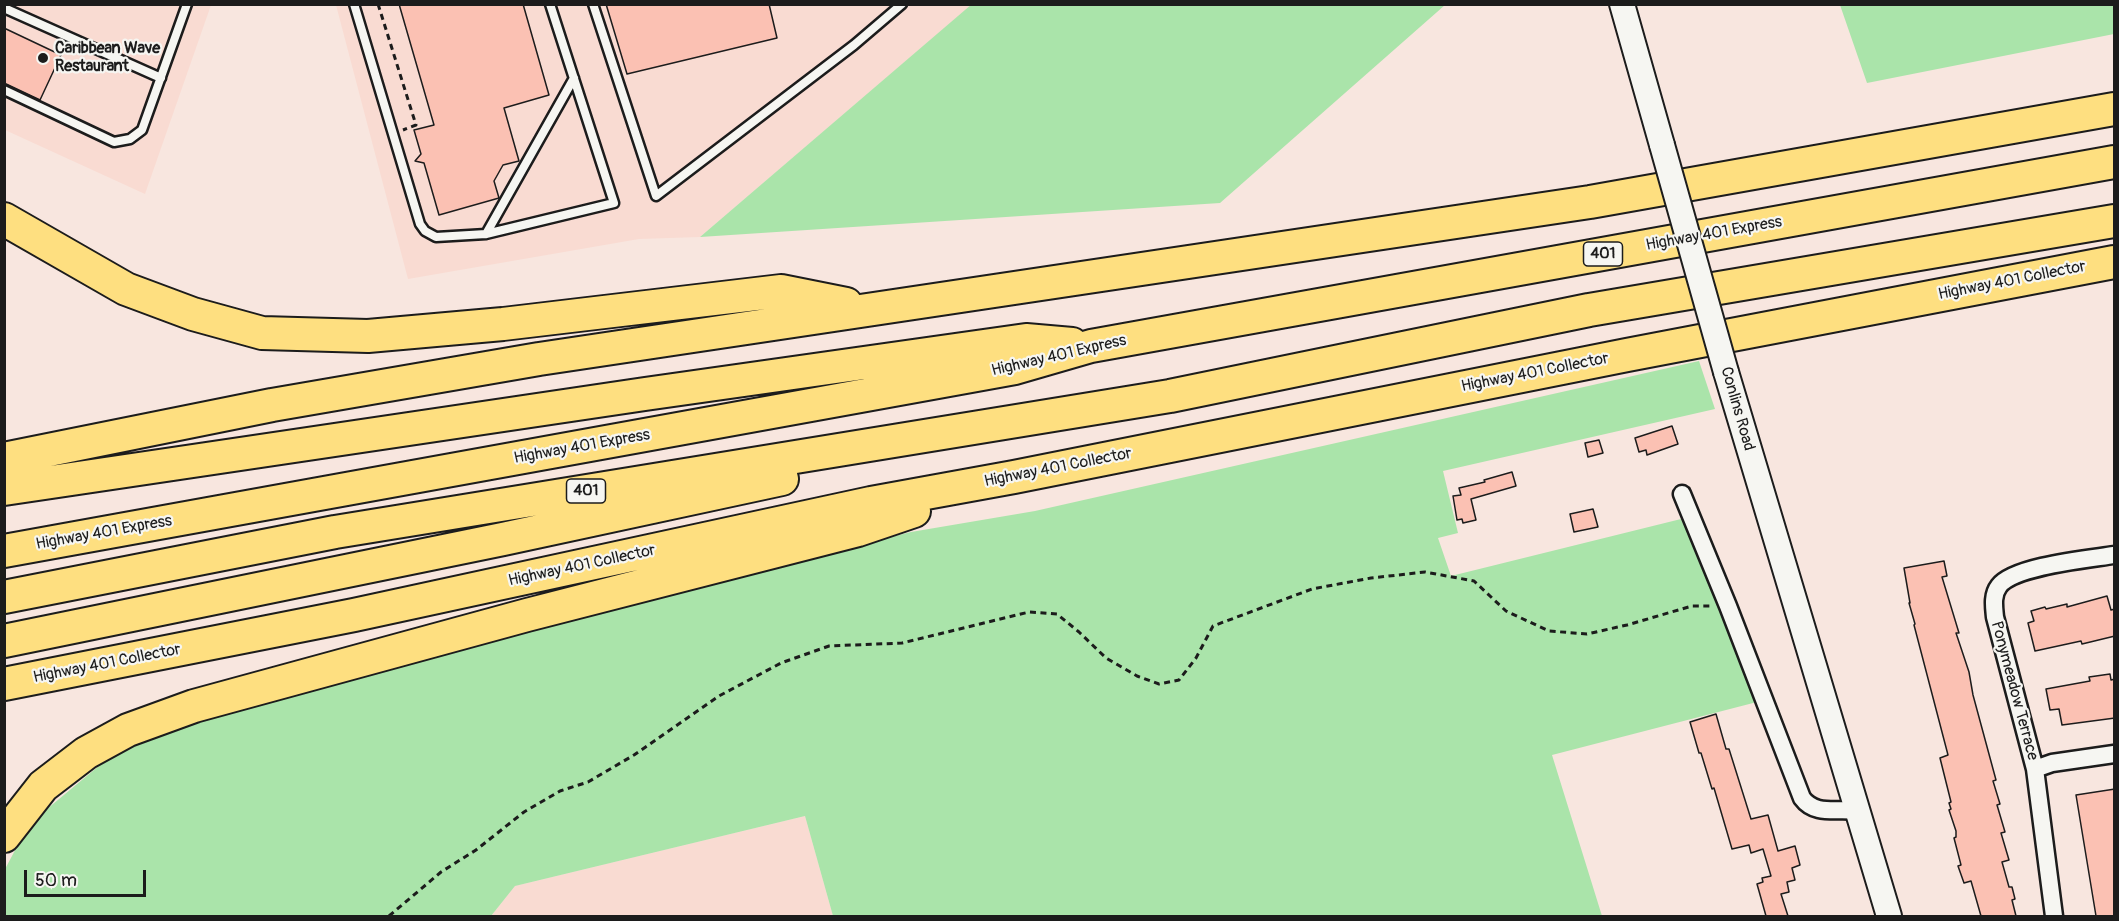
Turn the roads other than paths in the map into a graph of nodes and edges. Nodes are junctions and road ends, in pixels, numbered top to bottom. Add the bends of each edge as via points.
1 (187, 4) edge
2 (354, 4) edge
3 (550, 4) edge
4 (592, 4) edge
5 (902, 4) edge
6 (1622, 4) edge
7 (4, 8) edge
8 (160, 78) junction
9 (573, 78) junction
10 (4, 90) edge
11 (2115, 109) edge
12 (2115, 162) edge
13 (4, 219) edge
14 (2115, 221) edge
15 (486, 234) junction
16 (2115, 262) edge
17 (868, 309) junction
18 (1091, 346) junction
19 (1170, 396) junction
20 (4, 459) edge
21 (1014, 477) junction
22 (4, 489) edge
23 (1682, 494) dead end
24 (4, 551) edge
25 (2115, 555) edge
26 (4, 597) edge
27 (4, 641) edge
28 (4, 684) edge
29 (2115, 754) edge
30 (2035, 769) junction
31 (1857, 811) junction
32 (4, 836) edge
33 (1889, 916) edge
34 (2054, 916) edge

1 - 8 lane
2 - 15 lane via 420,224 436,237
3 - 9 lane
4 - 5 lane via 656,196
6 - 31 street, Conlins Road, bridge via 1726,372
7 - 8 lane
8 - 10 lane via 142,130 130,139 114,142
9 - 15 lane
9 - 15 lane via 614,203
11 - 17 highway via 1590,202
12 - 18 highway, Highway 401 Express / 401
13 - 17 highway via 126,290 262,333 379,335 781,291
14 - 19 highway, 401 via 1589,310
16 - 21 highway, Highway 401 Collector
17 - 20 highway via 272,405
18 - 22 highway via 1026,340
18 - 24 highway, Highway 401 Express / 401 via 1016,368
19 - 26 highway, 401 via 335,532
19 - 27 highway via 514,537
21 - 28 highway, Highway 401 Collector via 871,503 354,615
21 - 32 highway via 858,530 194,706 128,730 86,753 43,786
23 - 31 street via 1802,798 1815,809
25 - 30 street, Ponymeadow Terrace via 2030,570 2008,578 1995,594 1995,617
29 - 30 street
30 - 34 street, Ponymeadow Terrace
31 - 33 street, Conlins Road

